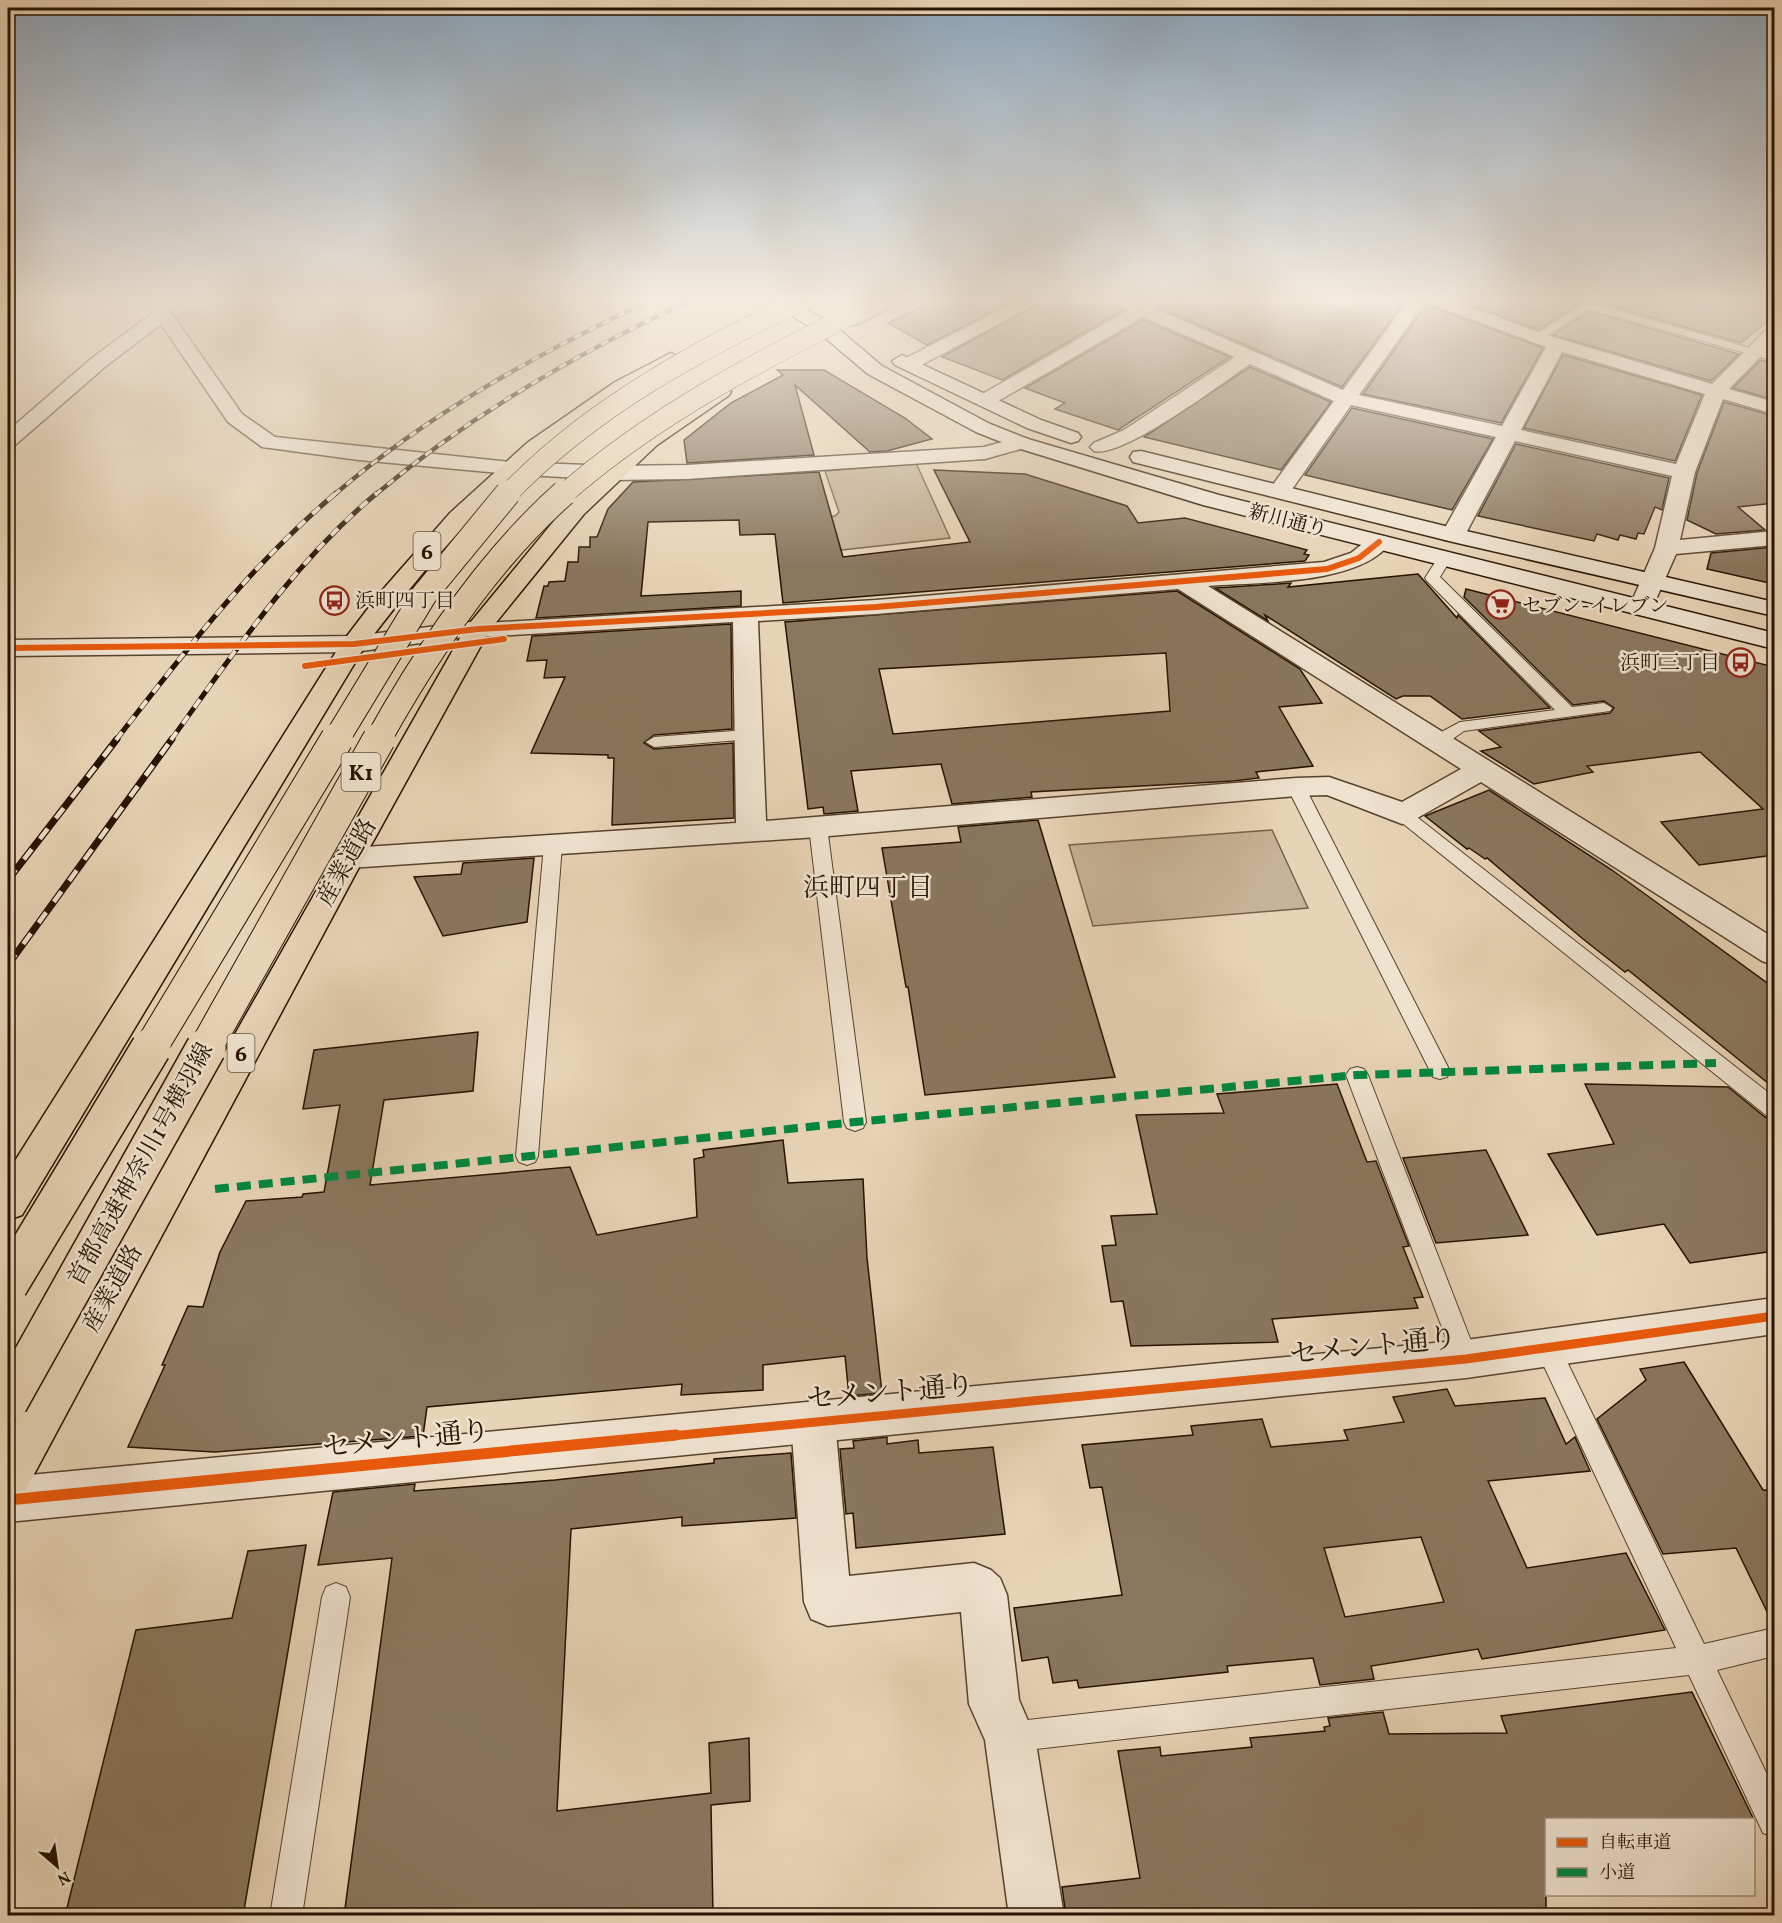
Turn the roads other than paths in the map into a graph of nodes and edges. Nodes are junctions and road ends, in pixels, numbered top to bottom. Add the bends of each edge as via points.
1 (69, 388) edge
2 (214, 388) edge
3 (622, 388) edge
4 (640, 388) edge
5 (712, 388) edge
6 (727, 388) edge
7 (908, 388) edge
8 (960, 388) edge
9 (1007, 388) edge
10 (1201, 388) edge
11 (1321, 388) edge
12 (1353, 388) edge
13 (1533, 388) edge
14 (1705, 388) edge
15 (1719, 388) edge
16 (1716, 391) junction
17 (1345, 398) junction
18 (986, 400) junction
19 (1774, 408) edge
20 (1508, 435) junction
21 (8, 441) edge
22 (1021, 443) junction
23 (1101, 447) junction
24 (510, 468) junction
25 (1684, 472) junction
26 (613, 473) junction
27 (1280, 490) junction
28 (1453, 535) junction
29 (1774, 538) edge
30 (1379, 542) junction
31 (1667, 548) junction
32 (1444, 560) junction
33 (1654, 581) junction
34 (1184, 582) junction
35 (1641, 608) junction
36 (1774, 609) edge
37 (745, 614) junction
38 (478, 629) junction
39 (1774, 641) edge
40 (354, 644) junction
41 (8, 648) edge
42 (1604, 708) dead end
43 (1568, 713) junction
44 (746, 735) junction
45 (1438, 741) junction
46 (654, 742) dead end
47 (1482, 769) junction
48 (1296, 787) junction
49 (1402, 814) junction
50 (818, 827) junction
51 (751, 831) junction
52 (553, 845) junction
53 (349, 858) junction
54 (1774, 953) edge
55 (1440, 1071) dead end
56 (1357, 1075) dead end
57 (1774, 1109) edge
58 (855, 1122) dead end
59 (527, 1156) dead end
60 (8, 1204) edge
61 (8, 1285) edge
62 (1774, 1316) edge
63 (1547, 1347) junction
64 (1466, 1359) junction
65 (8, 1402) edge
66 (813, 1420) junction
67 (8, 1477) edge
68 (8, 1500) edge
69 (336, 1597) dead end
70 (1774, 1642) edge
71 (1696, 1660) junction
72 (1010, 1737) junction
73 (1774, 1822) edge
74 (286, 1916) edge
75 (1037, 1916) edge

1 - 21 street
2 - 24 street via 235,417 268,443
3 - 24 main road, 6 via 568,421
4 - 61 main road, 首都高速神奈川1号横羽線 / K1, bridge via 540,462 466,540 424,595
5 - 65 main road, 首都高速神奈川1号横羽線 / K1, bridge via 627,442 551,505 469,600 404,694
6 - 26 main road, 産業道路 / 6 via 650,441
7 - 22 street, 新川通り via 983,428
8 - 18 street, 新川通り
9 - 18 street
10 - 23 street via 1131,434
11 - 17 street
12 - 17 street
13 - 20 street
14 - 16 street
15 - 16 street
16 - 19 street
16 - 25 street
17 - 20 street
17 - 27 street
18 - 23 street, 新川通り via 1034,424
20 - 25 street
20 - 28 street
22 - 26 street via 985,453
22 - 30 street, 新川通り via 1211,500
23 - 27 street, 新川通り
24 - 26 street
24 - 40 main road, 6 via 436,539
25 - 31 street
26 - 38 main road, 産業道路 / 6 via 576,509
27 - 28 street, 新川通り
28 - 33 street, 新川通り
29 - 31 street
30 - 32 street, 新川通り
30 - 34 street via 1359,558 1327,569
31 - 33 street
32 - 35 street, 新川通り
32 - 43 lane via 1432,578
33 - 35 street
33 - 36 street, 新川通り
34 - 37 street
34 - 45 street
35 - 39 street, 新川通り
37 - 38 street
37 - 44 street
38 - 40 street
38 - 53 main road, 産業道路 / 6
40 - 41 street
40 - 60 main road, 6
42 - 43 lane
43 - 45 lane via 1460,727
44 - 46 lane
44 - 51 street
45 - 47 street
47 - 49 street
47 - 54 street
48 - 49 street via 1329,786
48 - 50 street
48 - 55 lane
49 - 57 lane
50 - 51 street
50 - 58 lane
51 - 52 street
52 - 53 street
52 - 59 lane
53 - 67 main road, 産業道路 / 6
56 - 64 lane
62 - 63 street, セメント通り
63 - 64 street, セメント通り
63 - 71 lane
64 - 66 street, セメント通り
66 - 68 street, セメント通り
66 - 72 street via 828,1602 974,1587 983,1595 994,1704
69 - 74 lane
70 - 71 lane
71 - 72 lane
71 - 73 lane
72 - 75 street

